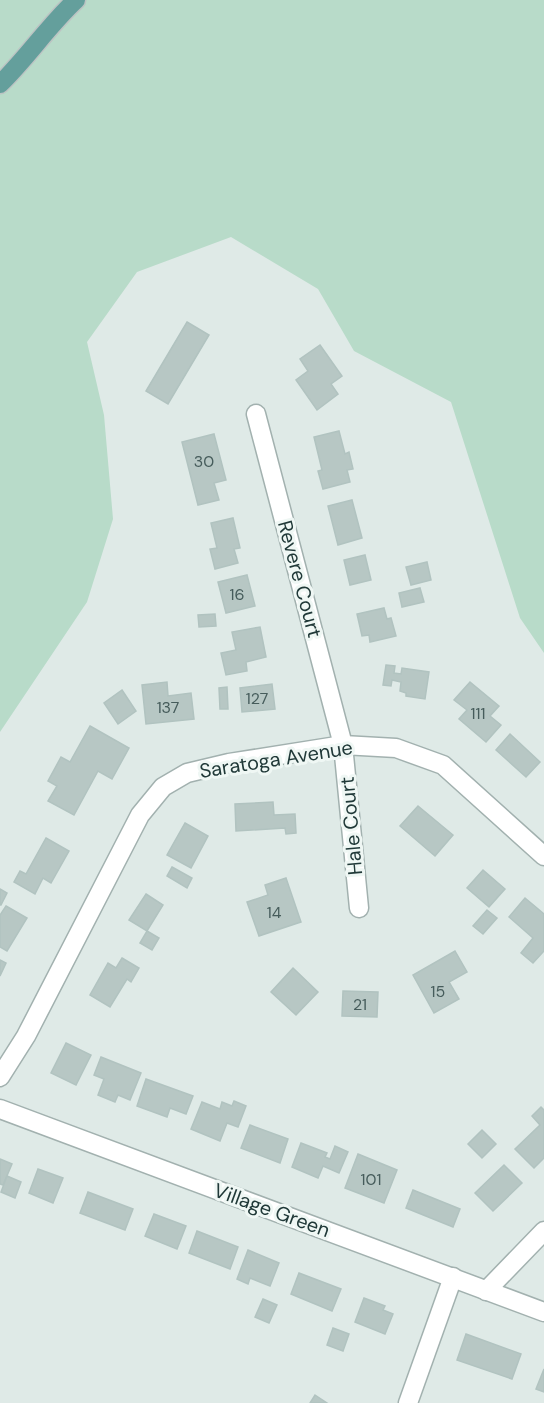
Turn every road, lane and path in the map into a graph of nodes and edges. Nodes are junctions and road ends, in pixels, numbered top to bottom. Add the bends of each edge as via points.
1 (76, 0) edge
2 (0, 84) edge
3 (256, 414) dead end
4 (344, 745) junction
5 (544, 856) edge
6 (359, 908) dead end
7 (0, 1077) edge
8 (0, 1109) edge
9 (544, 1231) edge
10 (453, 1277) junction
11 (486, 1291) junction
12 (544, 1312) edge
13 (408, 1403) edge

1 - 2 main road
3 - 4 street, Revere Court
4 - 5 street, Saratoga Avenue via 396,748 443,765
4 - 6 street, Hale Court
4 - 7 street, Saratoga Avenue via 230,763 187,773 163,787 140,815 26,1036
8 - 10 street, Village Green
9 - 11 street
10 - 11 street, Village Green
10 - 13 street
11 - 12 street, Village Green

